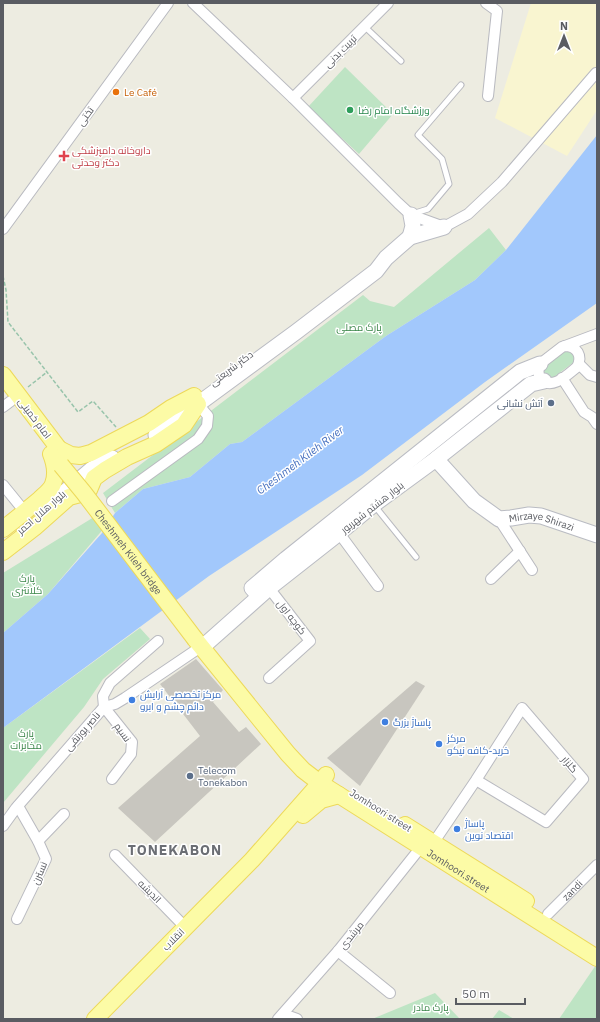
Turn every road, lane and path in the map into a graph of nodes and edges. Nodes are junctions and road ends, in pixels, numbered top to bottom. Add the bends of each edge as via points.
1 (168, 3) edge
2 (193, 3) edge
3 (388, 3) edge
4 (486, 3) edge
5 (364, 26) junction
6 (401, 61) dead end
7 (596, 73) edge
8 (461, 85) dead end
9 (488, 96) dead end
10 (293, 98) junction
11 (411, 215) junction
12 (444, 227) junction
13 (3, 229) edge
14 (410, 237) junction
15 (3, 276) edge
16 (597, 334) edge
17 (565, 346) junction
18 (540, 364) junction
19 (579, 364) junction
20 (47, 372) junction
21 (3, 375) edge
22 (562, 378) junction
23 (597, 378) edge
24 (544, 381) junction
25 (9, 399) edge
26 (196, 400) junction
27 (597, 424) edge
28 (124, 436) junction
29 (436, 459) junction
30 (70, 471) junction
31 (3, 485) edge
32 (112, 501) dead end
33 (373, 505) junction
34 (25, 512) junction
35 (499, 519) junction
36 (3, 529) edge
37 (339, 534) junction
38 (597, 535) edge
39 (3, 536) edge
40 (3, 544) edge
41 (520, 551) junction
42 (3, 552) edge
43 (416, 557) dead end
44 (532, 570) dead end
45 (491, 579) dead end
46 (378, 586) dead end
47 (260, 591) junction
48 (158, 641) dead end
49 (201, 641) junction
50 (269, 678) dead end
51 (104, 707) junction
52 (112, 779) dead end
53 (323, 779) junction
54 (476, 780) junction
55 (339, 795) junction
56 (18, 806) junction
57 (64, 814) dead end
58 (3, 826) edge
59 (38, 842) junction
60 (427, 845) junction
61 (115, 856) dead end
62 (252, 860) junction
63 (597, 865) edge
64 (548, 914) junction
65 (17, 919) dead end
66 (185, 927) junction
67 (597, 945) edge
68 (338, 951) junction
69 (597, 958) edge
70 (390, 993) dead end
71 (100, 1017) edge
72 (280, 1017) edge
73 (297, 1019) edge

1 - 13 street, تختی
2 - 10 street
3 - 5 street, تربیت بدنی
4 - 9 street via 497,11
5 - 6 lane
5 - 10 street, تربیت بدنی
7 - 12 street via 502,182 468,214
8 - 11 lane via 418,135 442,160 449,184 428,209
10 - 11 street
11 - 12 street
11 - 14 street via 413,226
12 - 14 street, دکتر شریعتی
14 - 26 street, دکتر شریعتی via 386,258 371,262 292,328
15 - 20 path via 8,322
16 - 17 street
17 - 18 street
17 - 19 street via 571,346 578,352
18 - 24 street via 538,370
18 - 47 street, بلوار هشتم شهریور via 520,372 286,559
19 - 22 street
19 - 23 street
20 - 25 path
20 - 28 path via 78,412 93,401
21 - 25 main road, امام خمینی
22 - 24 street via 555,383
22 - 27 street via 584,412
24 - 29 street, بلوار هشتم شهریور via 531,384
25 - 30 main road, امام خمینی
26 - 28 main road via 171,408 149,424
26 - 30 street, دکتر شریعتی via 148,433
26 - 30 main road via 184,424 156,444 127,457 94,478
26 - 32 street via 208,416 207,426 198,439
28 - 30 main road via 91,453 72,455
29 - 33 street, بلوار هشتم شهریور
29 - 35 street, Mirzaye Shirazi via 474,501
30 - 34 main road via 55,465 53,485
30 - 39 street, بلوار هلال احمر via 31,515
30 - 40 street, بلوار هلال احمر via 35,519
30 - 42 main road via 69,497
30 - 49 main road, Cheshmeh Kileh bridge
31 - 34 street
33 - 37 street, بلوار هشتم شهریور
33 - 43 lane
34 - 36 main road
35 - 38 street, Mirzaye Shirazi via 541,516
35 - 41 street
37 - 46 street
37 - 47 street, بلوار هشتم شهریور
41 - 44 street
41 - 45 street
47 - 49 street, بلوار هشتم شهریور
47 - 50 street, کوچه اول via 310,641
48 - 51 street via 110,683 103,696
49 - 51 street, ناصر پورتقی via 125,698
49 - 53 main road, Jomhoori street via 288,754 303,770
51 - 52 street, نسیم via 132,742 131,754
51 - 56 street, ناصر پورتقی
53 - 55 main road, Jomhoori.street
53 - 60 main road, Jomhoori street via 347,788
53 - 62 main road, انقلاب
54 - 54 street, گلزار via 522,708 583,779 546,822
54 - 60 street, گلزار
55 - 60 main road, Jomhoori.street
55 - 62 main road, انقلاب via 321,800
56 - 58 street, ناصر پورتقی
56 - 59 street, نسترن
57 - 59 street
59 - 65 street, نسترن via 46,859
60 - 64 main road, Jomhoori street
60 - 68 street, مرشدی
60 - 69 main road, Jomhoori.street
61 - 66 street, اندیشه
62 - 66 main road, انقلاب
63 - 64 street, zandi
64 - 67 main road, Jomhoori street
66 - 71 main road, انقلاب
68 - 70 street
68 - 72 street, مرشدی
72 - 73 street

